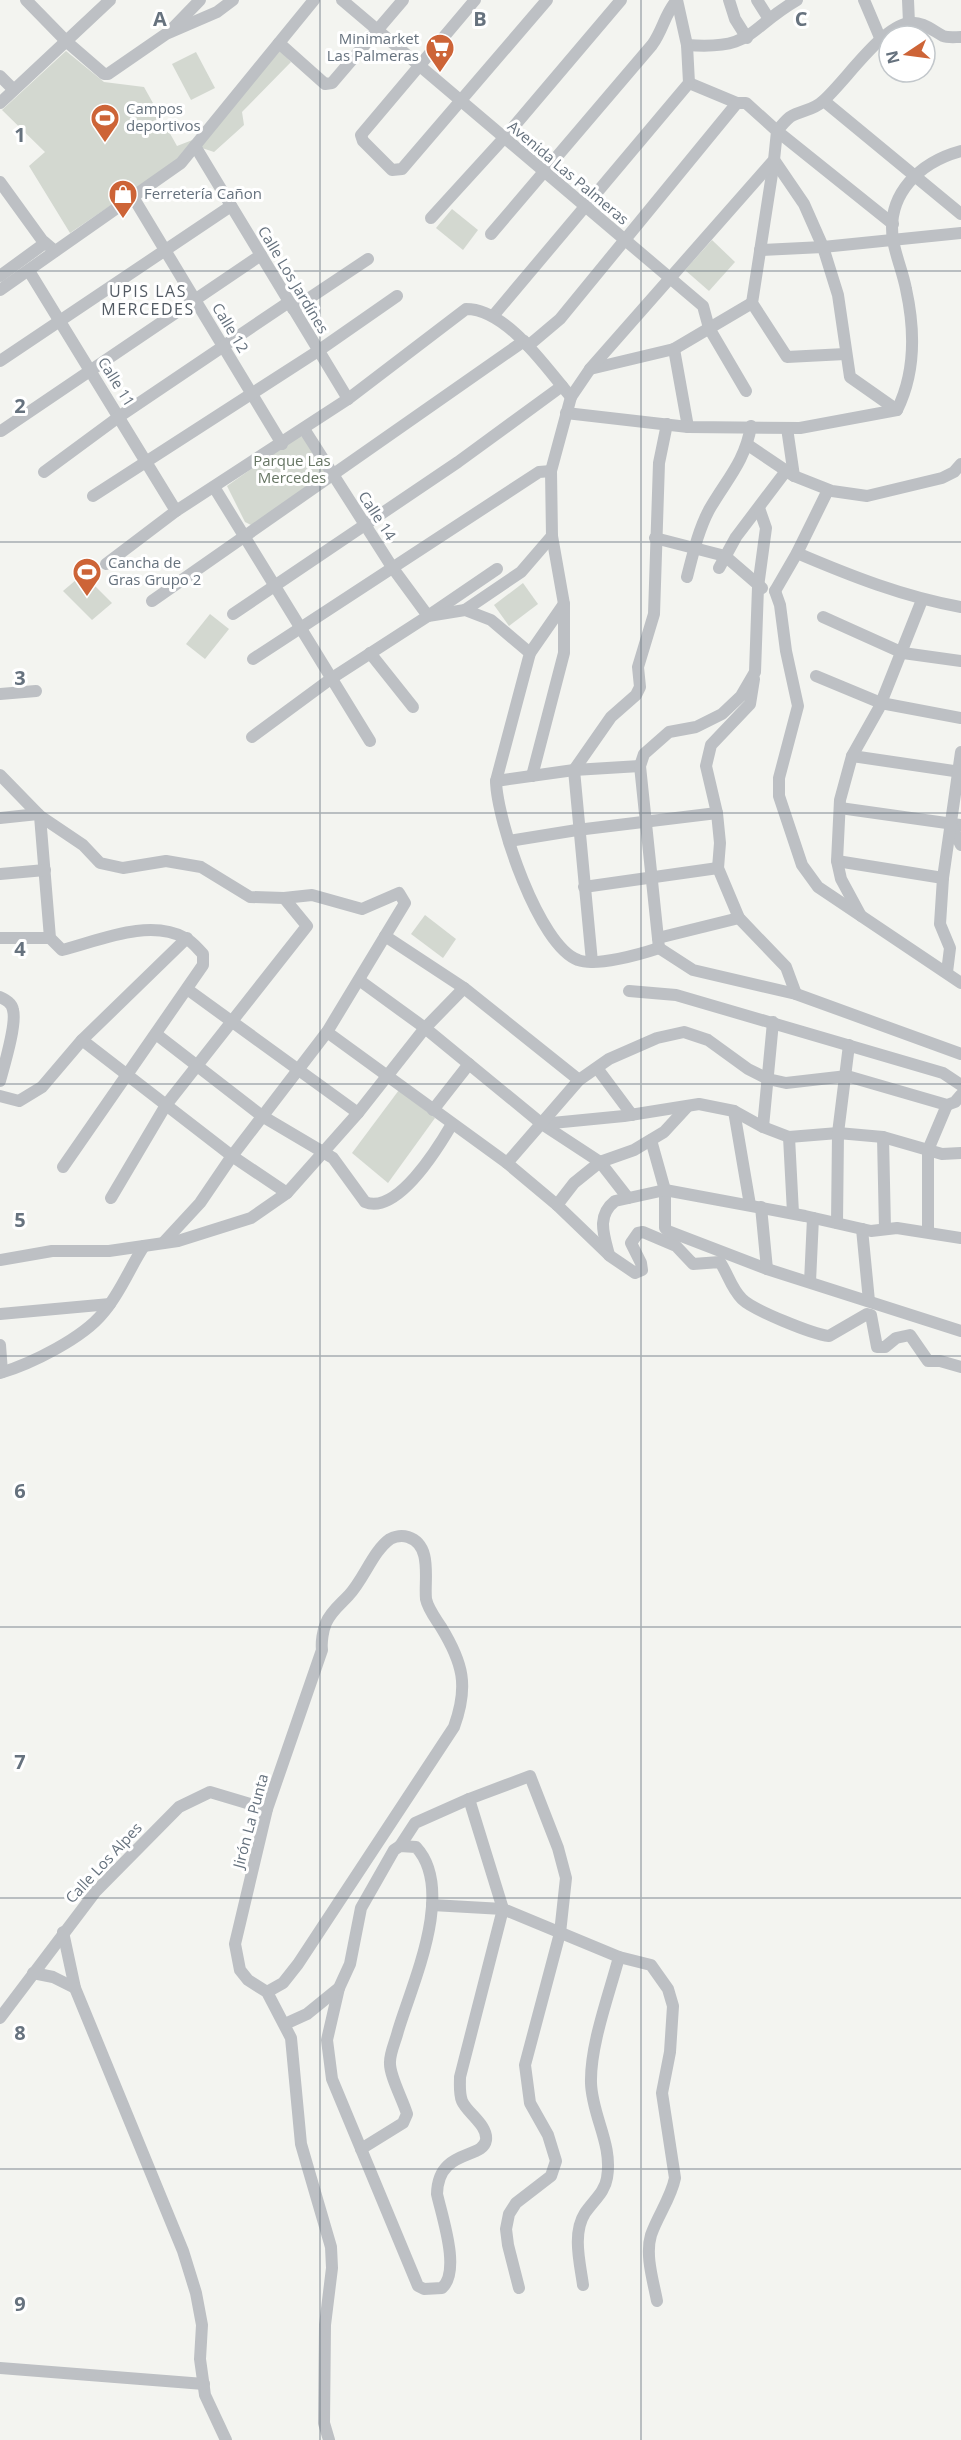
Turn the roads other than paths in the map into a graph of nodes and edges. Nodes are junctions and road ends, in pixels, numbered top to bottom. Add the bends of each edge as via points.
1 (26, 0) edge
2 (110, 0) edge
3 (200, 0) edge
4 (233, 0) edge
5 (314, 0) edge
6 (342, 0) edge
7 (403, 0) edge
8 (475, 0) edge
9 (547, 0) edge
10 (621, 0) edge
11 (677, 0) edge
12 (729, 0) edge
13 (757, 0) edge
14 (797, 0) edge
15 (864, 0) edge
16 (908, 0) edge
17 (770, 19) junction
18 (909, 23) joint
19 (378, 30) junction
20 (877, 31) edge
21 (166, 34) junction
22 (747, 38) junction
23 (961, 38) edge
24 (67, 42) junction
25 (279, 43) junction
26 (877, 44) edge
27 (687, 45) junction
28 (419, 66) junction
29 (0, 76) edge
30 (689, 83) junction
31 (13, 89) junction
32 (461, 101) junction
33 (824, 101) junction
34 (0, 103) edge
35 (736, 103) junction
36 (777, 130) junction
37 (504, 138) junction
38 (195, 146) junction
39 (961, 151) edge
40 (774, 160) junction
41 (546, 171) junction
42 (914, 177) junction
43 (0, 182) edge
44 (133, 197) junction
45 (231, 206) junction
46 (585, 207) junction
47 (961, 214) edge
48 (431, 218) dead end
49 (893, 224) junction
50 (961, 232) edge
51 (491, 234) dead end
52 (961, 240) edge
53 (626, 241) junction
54 (893, 241) junction
55 (45, 243) junction
56 (823, 247) junction
57 (165, 250) junction
58 (760, 250) junction
59 (55, 251) junction
60 (261, 255) junction
61 (368, 259) dead end
62 (29, 271) junction
63 (671, 279) junction
64 (2, 280) edge
65 (397, 296) dead end
66 (196, 300) junction
67 (752, 303) junction
68 (291, 305) junction
69 (493, 316) junction
70 (61, 320) junction
71 (709, 328) junction
72 (526, 344) junction
73 (224, 347) junction
74 (674, 349) junction
75 (318, 351) junction
76 (845, 354) junction
77 (0, 361) edge
78 (90, 369) junction
79 (590, 369) junction
80 (562, 386) junction
81 (746, 391) dead end
82 (252, 394) junction
83 (571, 396) junction
84 (348, 399) junction
85 (897, 410) junction
86 (566, 413) junction
87 (120, 416) junction
88 (667, 424) junction
89 (751, 426) junction
90 (688, 427) junction
91 (787, 428) junction
92 (304, 429) junction
93 (1, 431) edge
94 (282, 444) junction
95 (748, 445) junction
96 (147, 461) junction
97 (961, 464) edge
98 (551, 471) junction
99 (44, 472) dead end
100 (333, 474) junction
101 (790, 474) junction
102 (214, 487) junction
103 (828, 490) junction
104 (93, 496) dead end
105 (759, 508) junction
106 (176, 511) junction
107 (365, 525) junction
108 (244, 536) junction
109 (552, 536) junction
110 (655, 538) junction
111 (695, 547) junction
112 (797, 553) junction
113 (725, 556) junction
114 (106, 564) dead end
115 (392, 567) junction
116 (718, 567) dead end
117 (497, 569) dead end
118 (687, 577) dead end
119 (275, 586) junction
120 (758, 587) junction
121 (775, 591) junction
122 (922, 600) junction
123 (152, 601) dead end
124 (564, 604) junction
125 (961, 607) edge
126 (465, 610) junction
127 (233, 614) dead end
128 (428, 616) junction
129 (823, 617) dead end
130 (301, 628) junction
131 (370, 653) junction
132 (530, 653) junction
133 (903, 653) junction
134 (253, 659) dead end
135 (961, 661) edge
136 (755, 672) junction
137 (816, 676) dead end
138 (332, 678) junction
139 (36, 691) dead end
140 (0, 694) edge
141 (881, 703) junction
142 (413, 707) dead end
143 (961, 718) edge
144 (252, 737) dead end
145 (370, 741) dead end
146 (961, 752) edge
147 (852, 756) junction
148 (640, 766) junction
149 (574, 770) junction
150 (960, 771) edge
151 (0, 776) edge
152 (532, 776) junction
153 (496, 781) junction
154 (840, 808) junction
155 (717, 813) junction
156 (39, 815) junction
157 (0, 818) edge
158 (648, 822) junction
159 (956, 824) edge
160 (577, 830) junction
161 (509, 841) junction
162 (961, 845) edge
163 (837, 861) junction
164 (718, 868) junction
165 (45, 870) junction
166 (0, 874) edge
167 (653, 876) junction
168 (943, 878) junction
169 (584, 887) junction
170 (284, 898) junction
171 (861, 916) junction
172 (739, 918) junction
173 (385, 936) junction
174 (0, 938) edge
175 (50, 938) junction
176 (187, 939) junction
177 (659, 943) junction
178 (592, 962) junction
179 (947, 972) junction
180 (359, 980) junction
181 (961, 983) edge
182 (464, 988) junction
183 (187, 989) junction
184 (629, 991) dead end
185 (796, 994) junction
186 (0, 997) edge
187 (773, 1022) junction
188 (231, 1023) junction
189 (425, 1028) junction
190 (327, 1032) junction
191 (156, 1034) junction
192 (82, 1041) junction
193 (849, 1045) junction
194 (961, 1054) edge
195 (469, 1064) junction
196 (198, 1066) junction
197 (597, 1068) junction
198 (297, 1072) junction
199 (388, 1075) junction
200 (129, 1076) junction
201 (848, 1076) junction
202 (768, 1079) junction
203 (579, 1080) junction
204 (0, 1081) edge
205 (961, 1085) edge
206 (961, 1095) edge
207 (0, 1096) edge
208 (166, 1105) junction
209 (947, 1105) junction
210 (688, 1106) junction
211 (433, 1110) junction
212 (734, 1111) junction
213 (358, 1113) junction
214 (632, 1115) junction
215 (262, 1116) junction
216 (452, 1124) junction
217 (542, 1124) junction
218 (763, 1127) junction
219 (838, 1133) junction
220 (789, 1137) junction
221 (883, 1137) junction
222 (651, 1140) junction
223 (928, 1150) junction
224 (324, 1152) junction
225 (961, 1153) edge
226 (232, 1156) junction
227 (600, 1162) junction
228 (507, 1163) junction
229 (63, 1167) dead end
230 (665, 1190) junction
231 (287, 1193) junction
232 (111, 1198) dead end
233 (628, 1198) junction
234 (557, 1206) junction
235 (755, 1206) junction
236 (794, 1213) junction
237 (813, 1218) junction
238 (837, 1223) junction
239 (862, 1229) junction
240 (885, 1229) junction
241 (928, 1232) junction
242 (961, 1238) edge
243 (163, 1243) junction
244 (144, 1246) junction
245 (610, 1256) junction
246 (0, 1260) edge
247 (767, 1269) junction
248 (810, 1282) junction
249 (869, 1301) junction
250 (110, 1304) junction
251 (0, 1314) edge
252 (961, 1331) edge
253 (0, 1345) edge
254 (961, 1367) edge
255 (1, 1373) edge
256 (470, 1798) junction
257 (267, 1809) junction
258 (400, 1846) junction
259 (432, 1905) junction
260 (503, 1909) junction
261 (63, 1932) junction
262 (560, 1933) junction
263 (619, 1957) junction
264 (33, 1973) junction
265 (75, 1988) junction
266 (339, 1988) junction
267 (267, 1992) junction
268 (0, 2018) edge
269 (285, 2024) junction
270 (361, 2149) junction
271 (583, 2285) dead end
272 (519, 2288) dead end
273 (657, 2301) dead end
274 (0, 2368) edge
275 (204, 2384) junction
276 (226, 2440) edge
277 (329, 2440) edge

1 - 24 street
2 - 24 street
3 - 21 street
4 - 21 street via 217,12
5 - 25 street
6 - 19 street, Avenida Las Palmeras
7 - 19 street
8 - 28 street
9 - 32 street
10 - 37 street
11 - 27 street
11 - 41 street via 668,10 652,45
12 - 22 street
13 - 17 street
14 - 17 street
15 - 20 street
16 - 18 street
17 - 22 street
18 - 23 street via 933,29 944,37
19 - 25 street via 337,79 328,84
19 - 28 street, Avenida Las Palmeras
21 - 24 street via 108,74
22 - 27 street via 714,47
24 - 31 street
25 - 38 street
26 - 33 street
27 - 30 street
28 - 32 street, Avenida Las Palmeras
28 - 32 street via 361,135 392,170 402,169
29 - 31 street
30 - 35 street
30 - 46 street
31 - 34 street
32 - 37 street, Avenida Las Palmeras
33 - 36 street via 791,117
33 - 42 street
35 - 36 street via 746,103
35 - 53 street
36 - 40 street
36 - 49 street
37 - 41 street, Avenida Las Palmeras
37 - 48 street
38 - 44 street via 181,163
38 - 45 street, Calle Los Jardínes
39 - 42 street via 923,166
40 - 56 street via 804,204
40 - 58 street
40 - 63 street
41 - 46 street, Avenida Las Palmeras
41 - 51 street
42 - 47 street
42 - 49 street via 898,200
43 - 55 street
44 - 57 street, Calle 12
44 - 59 street
45 - 57 street
45 - 60 street, Calle Los Jardínes
46 - 53 street, Avenida Las Palmeras
46 - 69 street
49 - 54 street
50 - 52 street
50 - 54 street
53 - 63 street, Avenida Las Palmeras
53 - 72 street via 560,319
54 - 56 street
54 - 85 street via 906,289 912,349 908,387
55 - 59 street
55 - 64 street
56 - 58 street
56 - 76 street via 838,295
57 - 66 street, Calle 12
57 - 70 street
58 - 67 street
59 - 62 street
60 - 66 street
60 - 68 street, Calle Los Jardínes
61 - 68 street
62 - 64 street
62 - 70 street, Calle 11
63 - 71 street, Avenida Las Palmeras via 703,306
63 - 79 street
65 - 75 street
66 - 73 street, Calle 12
66 - 78 street
67 - 71 street
67 - 76 street via 787,357
68 - 73 street
68 - 75 street, Calle Los Jardínes
69 - 72 street
69 - 84 street via 470,309 461,312
70 - 77 street
70 - 78 street, Calle 11
71 - 74 street
71 - 81 street, Avenida Las Palmeras
72 - 80 street
72 - 100 street
73 - 82 street, Calle 12
73 - 87 street
74 - 79 street
74 - 90 street
75 - 82 street
75 - 84 street, Calle Los Jardínes
76 - 85 street via 850,377
78 - 87 street, Calle 11
78 - 93 street
79 - 83 street
80 - 83 street
80 - 107 street
82 - 94 street, Calle 12
82 - 96 street
83 - 86 street
84 - 92 street
85 - 91 street
86 - 88 street
86 - 98 street
87 - 96 street, Calle 11
87 - 99 street
88 - 90 street
88 - 110 street via 659,462
89 - 90 street
89 - 91 street
89 - 95 street
91 - 101 street
92 - 94 street
92 - 100 street, Calle 14
94 - 102 street
95 - 101 street
95 - 111 street via 709,512
96 - 104 street
96 - 106 street, Calle 11
97 - 103 street via 942,477 879,494
98 - 109 street
98 - 115 street via 539,472
100 - 107 street, Calle 14
100 - 108 street
101 - 103 street
101 - 105 street
102 - 106 street
102 - 108 street
103 - 112 street
105 - 113 street
105 - 120 street via 766,528
106 - 114 street
107 - 115 street, Calle 14
107 - 119 street
108 - 119 street
108 - 123 street
109 - 124 street
109 - 126 street via 521,572
110 - 111 street
110 - 149 street via 654,614 638,667 640,687 611,717
111 - 113 street
111 - 118 street
112 - 121 street
112 - 122 street
113 - 116 street
113 - 120 street
115 - 128 street, Calle 14
115 - 130 street
117 - 128 street
119 - 127 street
119 - 130 street
120 - 121 street
120 - 136 street
121 - 171 street via 798,706 779,778 779,796 802,865 818,887
122 - 125 street
122 - 133 street
124 - 132 street
124 - 152 street via 564,653
126 - 128 street
126 - 132 street via 491,620
128 - 131 street
129 - 133 street
130 - 134 street
130 - 138 street
131 - 138 street
131 - 142 street
132 - 153 street
133 - 135 street
133 - 141 street
136 - 148 street via 741,696 722,714 696,727 669,732 644,754
136 - 155 street via 750,705 711,745 706,766
137 - 141 street
138 - 144 street
138 - 145 street
139 - 140 street
141 - 143 street
141 - 147 street
146 - 150 street
147 - 150 street
147 - 154 street
148 - 149 street
148 - 158 street
149 - 152 street
149 - 160 street
150 - 159 street
151 - 156 street
152 - 153 street
153 - 161 street
154 - 159 street
154 - 163 street
155 - 158 street
155 - 164 street
156 - 157 street
156 - 165 street
156 - 170 street via 83,845 100,863 123,868 166,861 201,867 250,897
158 - 160 street
158 - 167 street
159 - 162 street
159 - 168 street
160 - 161 street
160 - 169 street
161 - 178 street via 547,932 570,956
163 - 168 street
163 - 171 street via 841,879
164 - 167 street
164 - 172 street
165 - 166 street
165 - 175 street
167 - 169 street
167 - 177 street
168 - 179 street via 940,924 950,948
169 - 178 street
170 - 173 street via 312,895 362,909 399,893 405,903
170 - 188 street via 307,926
171 - 179 street
172 - 177 street
172 - 185 street via 786,967
173 - 180 street
173 - 182 street
174 - 175 street
175 - 176 street via 62,950 152,929
176 - 183 street via 203,954 203,965
176 - 192 street
177 - 178 street
177 - 185 street via 693,969
179 - 181 street
180 - 189 street
180 - 190 street
182 - 189 street
182 - 203 street
183 - 188 street
183 - 191 street
184 - 187 street via 676,995
185 - 194 street
186 - 204 street via 14,1011
187 - 193 street
187 - 202 street
188 - 196 street
188 - 198 street
189 - 195 street
189 - 199 street
190 - 198 street
190 - 199 street
191 - 196 street
191 - 200 street
192 - 200 street
192 - 207 street via 30,1096 20,1101
193 - 201 street
193 - 205 street via 943,1073
195 - 211 street
195 - 217 street
196 - 208 street
196 - 215 street
197 - 202 street via 657,1038 684,1032 708,1040
197 - 203 street
197 - 214 street
198 - 213 street
198 - 215 street
199 - 211 street
199 - 213 street
200 - 208 street
200 - 229 street
201 - 202 street via 786,1083
201 - 209 street
201 - 219 street
202 - 218 street
203 - 217 street
206 - 209 street
208 - 226 street
208 - 232 street
209 - 223 street
210 - 212 street via 699,1104
210 - 214 street
210 - 222 street
211 - 216 street
212 - 218 street
212 - 235 street
213 - 224 street
214 - 217 street
215 - 224 street
215 - 226 street
216 - 224 street via 415,1178 381,1204 365,1202 333,1158
216 - 228 street
217 - 227 street
217 - 228 street
218 - 220 street
219 - 220 street
219 - 221 street
219 - 238 street
220 - 236 street
221 - 223 street
221 - 240 street
222 - 227 street
222 - 230 street
223 - 225 street
223 - 241 street
224 - 231 street
226 - 231 street
226 - 243 street via 200,1203
227 - 233 street
227 - 234 street via 574,1183
228 - 234 street
230 - 233 street
230 - 235 street
230 - 247 street via 665,1228
231 - 243 street via 251,1218
233 - 245 street via 615,1201 605,1210 604,1235
234 - 245 street
235 - 236 street
235 - 247 street
236 - 237 street
237 - 238 street
237 - 248 street
238 - 239 street
239 - 240 street
239 - 249 street
240 - 241 street
241 - 242 street
243 - 244 street
244 - 246 street via 108,1251 52,1251
244 - 250 street
245 - 254 street via 639,1272 641,1263 631,1244 643,1232 676,1246 693,1264 720,1262 731,1285 754,1307 829,1336 871,1315 877,1347 910,1335 928,1361
247 - 248 street
248 - 249 street
249 - 252 street
250 - 251 street
250 - 255 street via 84,1331
253 - 255 street
256 - 258 street via 415,1823
256 - 260 street
256 - 262 street via 530,1776 566,1878
257 - 261 street, Calle Los Alpes via 210,1792 195,1797 179,1808 96,1891
257 - 267 street, Jirón La Punta via 235,1944 240,1970
257 - 267 street, Jirón La Punta via 322,1650 326,1623 386,1543 399,1536 410,1537 419,1545 426,1562 426,1599 430,1610 461,1666 461,1708 454,1727 298,1964 283,1983
258 - 259 street via 416,1847 422,1854
258 - 266 street via 360,1908 350,1964
259 - 260 street
259 - 270 street via 428,1939 390,2062 407,2114 403,2123
260 - 262 street
260 - 270 street via 460,2077 462,2103 485,2133 486,2141 482,2149 448,2164 437,2184 451,2262 451,2276 442,2288 418,2286
261 - 264 street, Calle Los Alpes
261 - 265 street
262 - 263 street
262 - 272 street via 525,2065 530,2103 548,2135 556,2161 551,2176 516,2203 509,2214 508,2245
263 - 271 street via 591,2062 591,2087 608,2164 607,2180 584,2215 578,2233
263 - 273 street via 651,1965 668,1989 673,2006 662,2093 675,2178 651,2236 649,2252
264 - 265 street
264 - 268 street, Calle Los Alpes
265 - 275 street via 183,2251 202,2325 200,2359
266 - 269 street via 307,2014
266 - 270 street via 327,2040 328,2059 332,2079
267 - 269 street
269 - 277 street via 296,2070 301,2144 330,2247 324,2423
274 - 275 street
275 - 276 street via 211,2412

